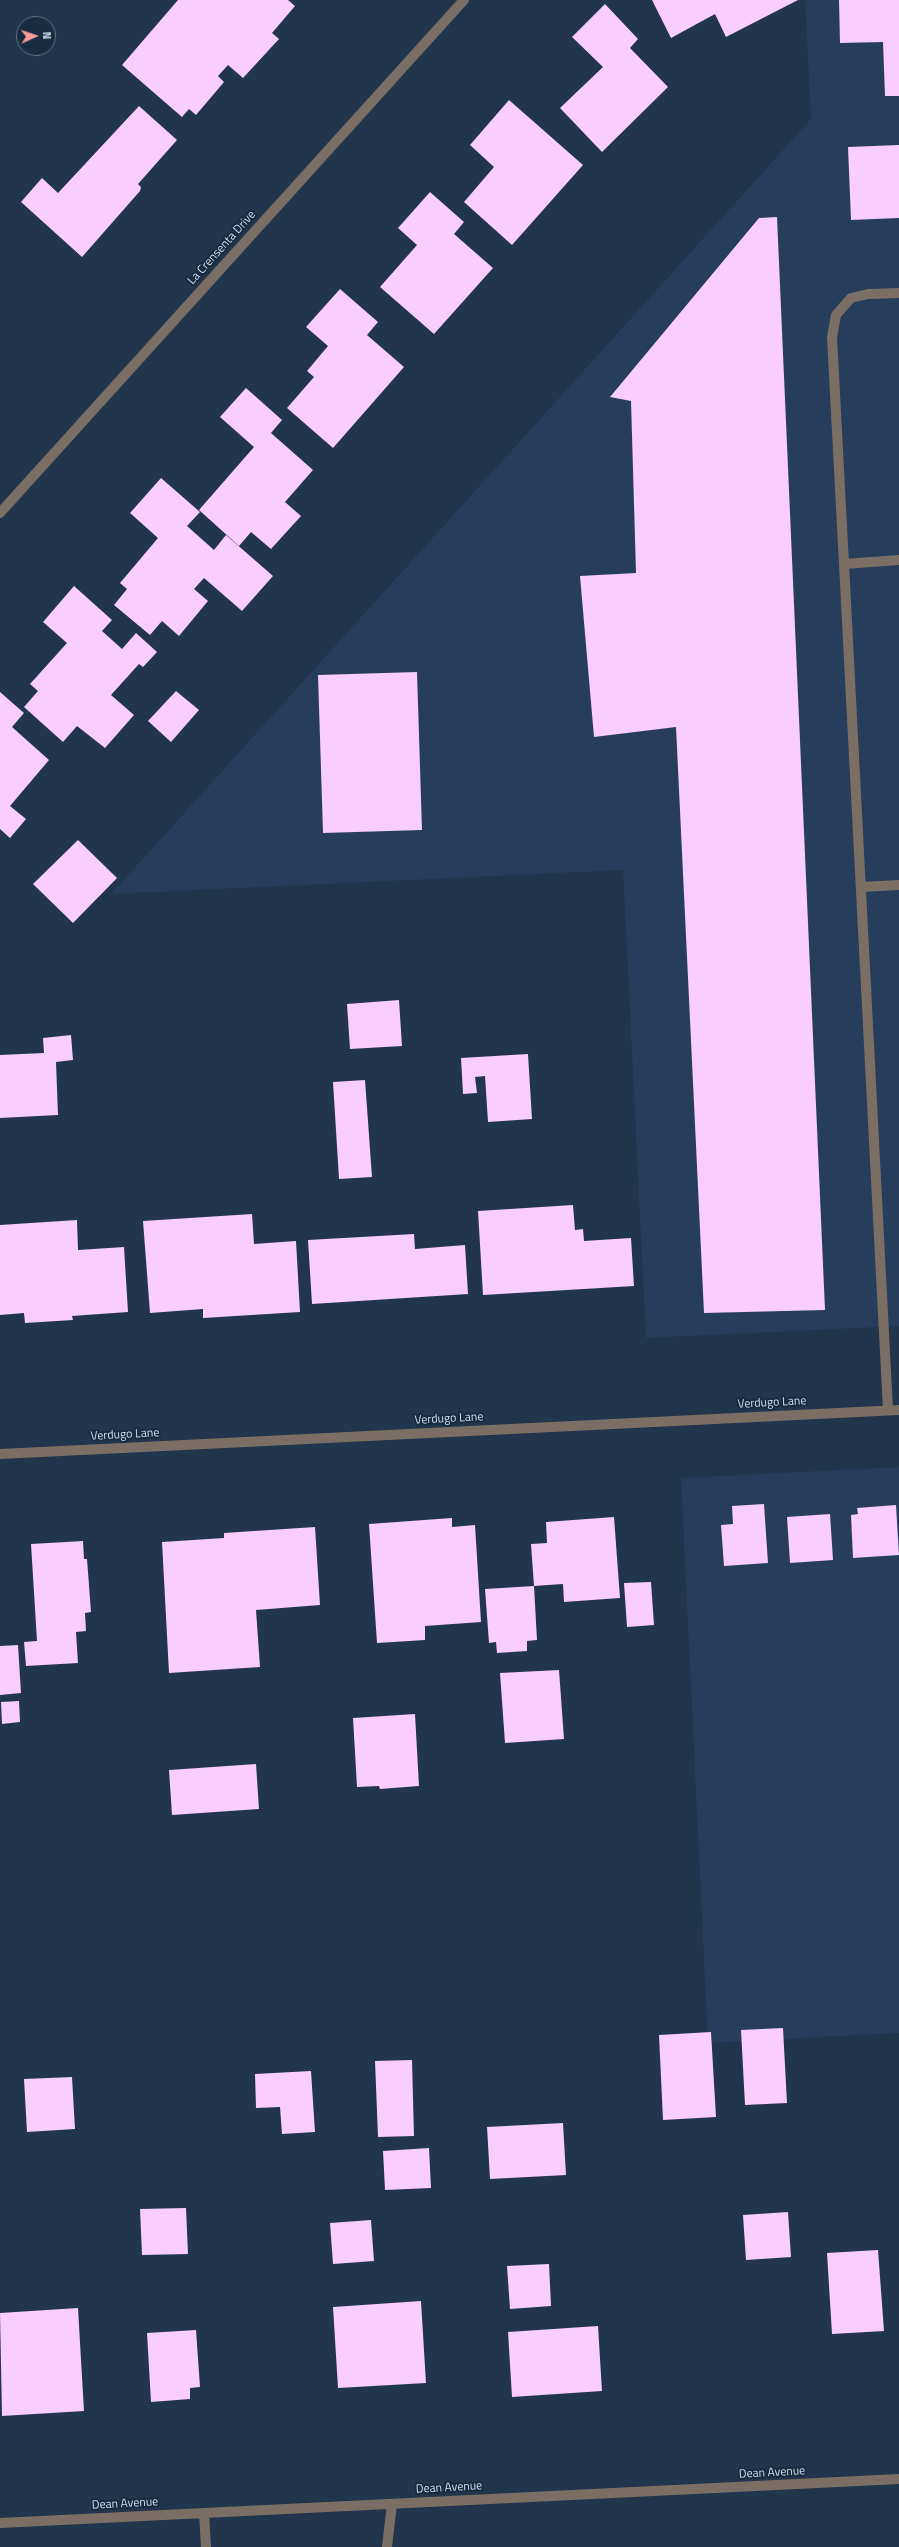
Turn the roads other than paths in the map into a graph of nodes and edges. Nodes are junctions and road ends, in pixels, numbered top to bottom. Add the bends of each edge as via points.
1 (464, 0) edge
2 (899, 293) edge
3 (0, 513) edge
4 (899, 560) edge
5 (844, 564) junction
6 (899, 885) edge
7 (861, 887) junction
8 (888, 1410) junction
9 (899, 1410) edge
10 (0, 1454) edge
11 (899, 2479) edge
12 (392, 2504) junction
13 (204, 2513) junction
14 (0, 2523) edge
15 (206, 2547) edge
16 (387, 2547) edge

1 - 3 street, La Crensenta Drive
2 - 5 street via 868,294 851,298 836,315 832,337
4 - 5 street
5 - 7 street
6 - 7 street
7 - 8 street
8 - 9 street, Verdugo Lane
8 - 10 street, Verdugo Lane
11 - 12 street, Dean Avenue
12 - 13 street, Dean Avenue
12 - 16 street
13 - 14 street, Dean Avenue
13 - 15 street

